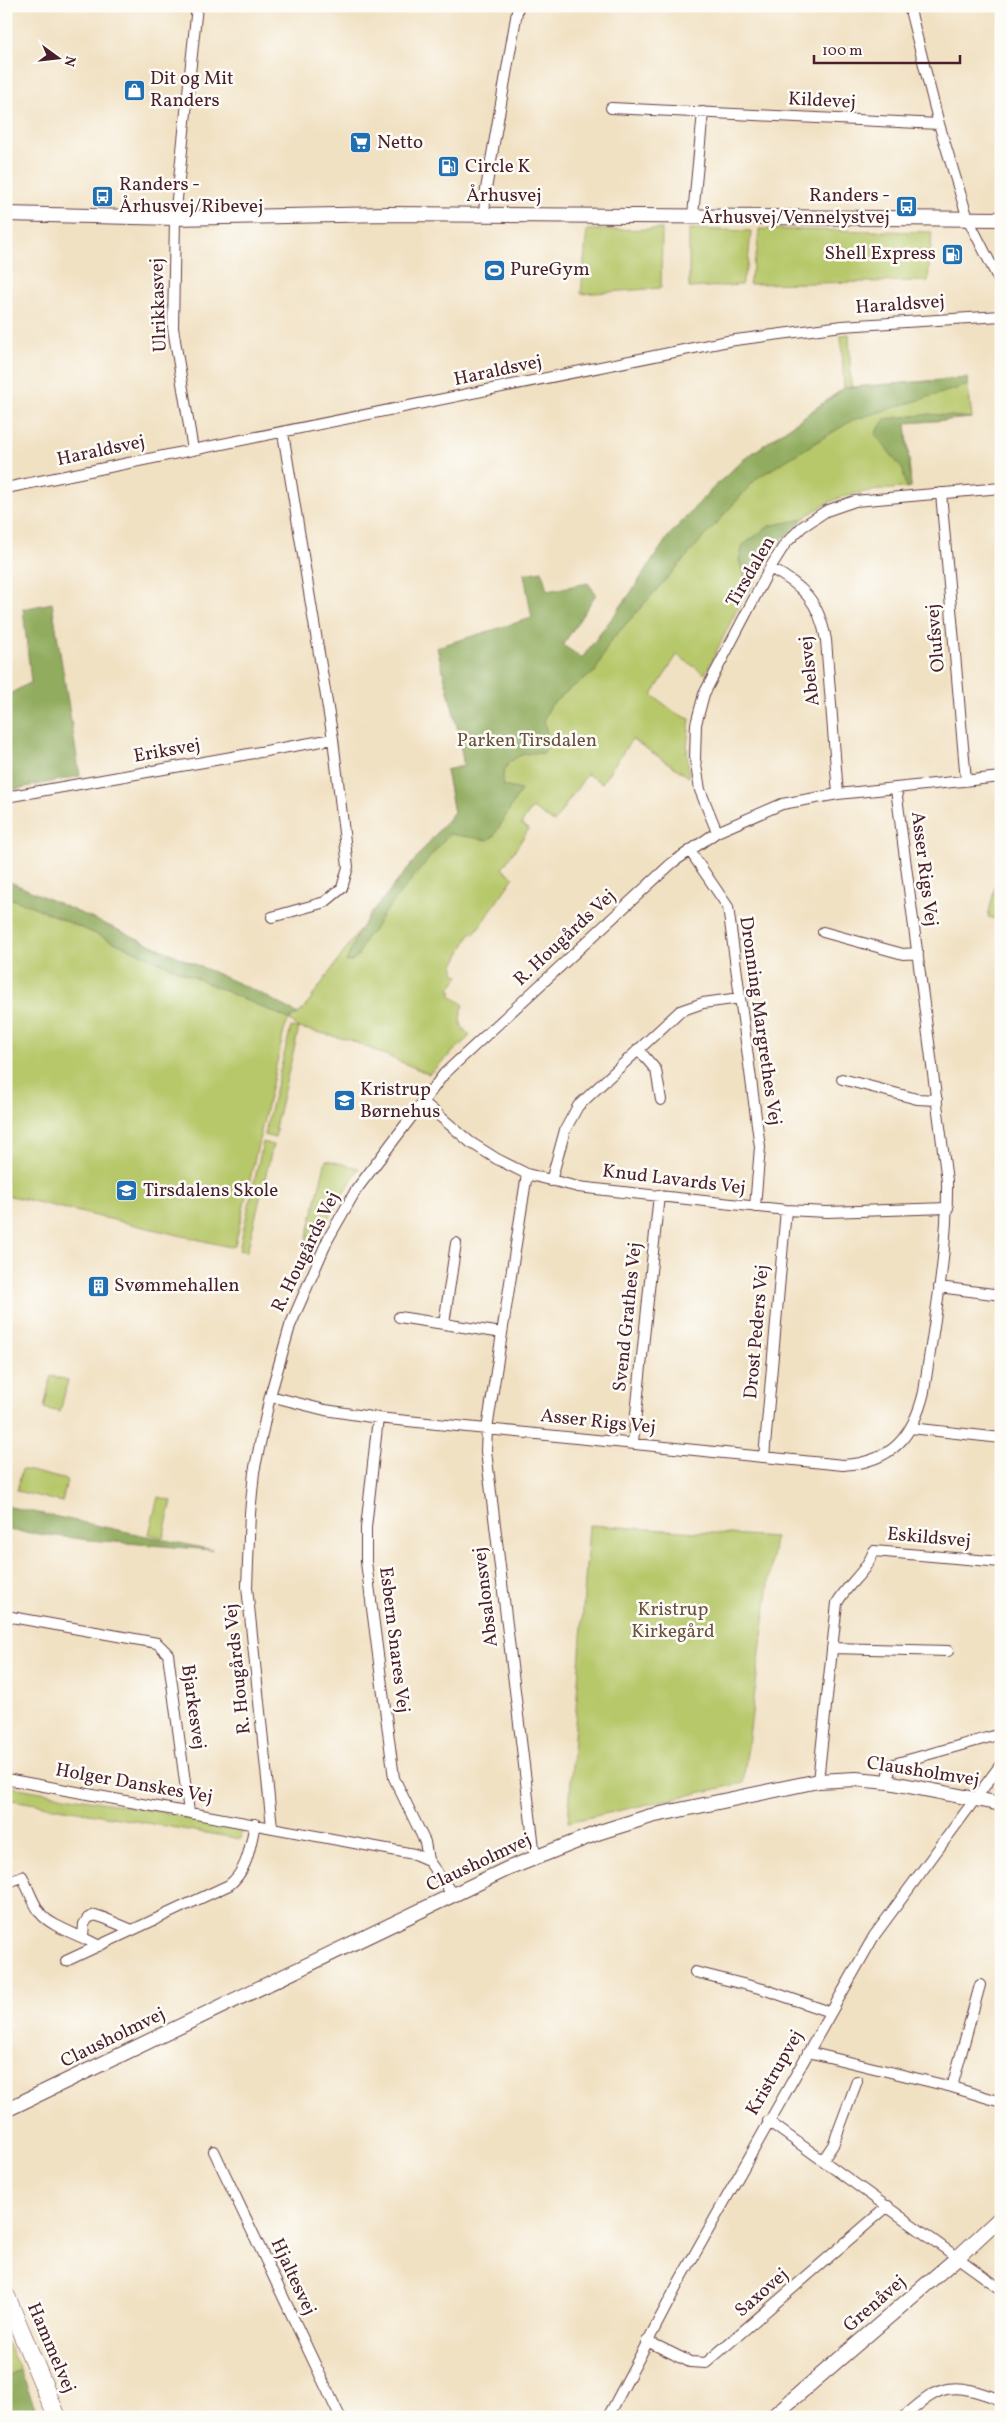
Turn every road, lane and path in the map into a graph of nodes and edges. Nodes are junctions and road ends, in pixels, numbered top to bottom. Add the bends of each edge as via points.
1 (197, 6) edge
2 (518, 6) edge
3 (909, 6) edge
4 (611, 108) dead end
5 (702, 112) junction
6 (939, 124) junction
7 (6, 214) edge
8 (484, 214) junction
9 (692, 215) junction
10 (175, 218) junction
11 (1001, 218) edge
12 (968, 219) junction
13 (1001, 284) edge
14 (1001, 316) edge
15 (283, 432) junction
16 (193, 450) junction
17 (6, 488) edge
18 (1001, 488) edge
19 (942, 493) junction
20 (770, 568) junction
21 (333, 739) junction
22 (1001, 777) edge
23 (966, 781) junction
24 (896, 789) junction
25 (838, 794) junction
26 (6, 797) edge
27 (717, 832) junction
28 (690, 851) junction
29 (272, 917) dead end
30 (823, 932) dead end
31 (918, 953) junction
32 (740, 998) junction
33 (638, 1050) junction
34 (842, 1079) dead end
35 (662, 1100) dead end
36 (937, 1100) junction
37 (422, 1101) junction
38 (527, 1174) junction
39 (551, 1181) junction
40 (658, 1195) junction
41 (754, 1207) junction
42 (948, 1208) junction
43 (786, 1210) junction
44 (456, 1243) dead end
45 (939, 1287) junction
46 (1001, 1296) edge
47 (399, 1317) dead end
48 (444, 1324) junction
49 (502, 1333) junction
50 (270, 1396) junction
51 (378, 1418) junction
52 (911, 1428) junction
53 (487, 1429) junction
54 (1001, 1438) edge
55 (633, 1442) junction
56 (764, 1457) junction
57 (1001, 1562) edge
58 (6, 1616) edge
59 (832, 1648) junction
60 (948, 1651) dead end
61 (1001, 1734) edge
62 (1001, 1764) edge
63 (6, 1779) edge
64 (818, 1782) junction
65 (888, 1782) junction
66 (976, 1799) junction
67 (1001, 1804) edge
68 (189, 1812) junction
69 (255, 1824) junction
70 (272, 1827) junction
71 (536, 1856) junction
72 (428, 1860) junction
73 (6, 1884) edge
74 (453, 1895) junction
75 (132, 1930) junction
76 (83, 1936) junction
77 (99, 1946) junction
78 (66, 1961) dead end
79 (695, 1972) dead end
80 (980, 1985) dead end
81 (830, 2012) junction
82 (808, 2052) junction
83 (857, 2080) dead end
84 (952, 2088) junction
85 (1001, 2102) edge
86 (6, 2110) edge
87 (768, 2121) junction
88 (214, 2151) dead end
89 (823, 2160) junction
90 (888, 2206) junction
91 (1001, 2217) edge
92 (958, 2257) junction
93 (1001, 2289) edge
94 (6, 2296) edge
95 (647, 2341) junction
96 (1001, 2400) edge
97 (57, 2417) edge
98 (340, 2417) edge
99 (608, 2417) edge
100 (772, 2417) edge
101 (904, 2417) edge

1 - 10 street, Ulrikkasvej
2 - 8 street
3 - 6 street
4 - 5 street, Kildevej
5 - 6 street, Kildevej
5 - 9 street
6 - 12 street
7 - 10 street, Århusvej
8 - 9 street, Århusvej
8 - 10 street, Århusvej
9 - 12 street, Århusvej
10 - 16 street, Ulrikkasvej via 173,328
11 - 12 street, Århusvej
12 - 13 street
14 - 15 street, Haraldsvej via 842,326 728,342
15 - 16 street, Haraldsvej
15 - 21 street
16 - 17 street, Haraldsvej
18 - 19 street, Tirsdalen
19 - 20 street, Tirsdalen via 855,501 826,511 802,527 785,544
19 - 23 street, Olufsvej
20 - 25 street, Abelsvej via 791,579 804,591 822,620
20 - 27 street, Tirsdalen via 704,694 696,724 695,760 700,790
21 - 26 street, Eriksvej
21 - 29 street via 348,868 342,888 325,902
22 - 23 street, R. Hougårds Vej
23 - 24 street, R. Hougårds Vej
24 - 25 street, R. Hougårds Vej
24 - 31 street, Asser Rigs Vej
25 - 27 street, R. Hougårds Vej via 782,804
27 - 28 street, R. Hougårds Vej
28 - 32 street, Dronning Margrethes Vej via 728,907
28 - 37 street, R. Hougårds Vej via 672,863 444,1074
30 - 31 street, Asser Rigs Vej via 903,954
31 - 36 street, Asser Rigs Vej
32 - 33 street via 703,1003 680,1011
32 - 41 street, Dronning Margrethes Vej via 760,1147
33 - 35 street via 656,1070
33 - 39 street via 578,1106 565,1130
34 - 36 street via 918,1100
36 - 42 street, Asser Rigs Vej
37 - 38 street, Knud Lavards Vej via 470,1142
37 - 50 street, R. Hougårds Vej via 356,1190 328,1239 290,1326
38 - 39 street, Knud Lavards Vej
38 - 49 street, Absalonsvej
39 - 40 street, Knud Lavards Vej
40 - 41 street, Knud Lavards Vej
40 - 55 street, Svend Grathes Vej
41 - 43 street, Knud Lavards Vej
42 - 43 street, Knud Lavards Vej via 827,1212
42 - 45 street, Asser Rigs Vej
43 - 56 street, Drost Peders Vej
44 - 48 street
45 - 46 street
45 - 52 street, Asser Rigs Vej via 924,1392
47 - 48 street
48 - 49 street
49 - 53 street, Absalonsvej
50 - 51 street, Asser Rigs Vej via 325,1410
50 - 70 street, R. Hougårds Vej via 254,1480 247,1587
51 - 53 street, Asser Rigs Vej
51 - 72 street, Esbern Snares Vej via 366,1528 366,1562 394,1778 425,1842
52 - 54 street
52 - 56 street, Asser Rigs Vej via 889,1452 860,1464
53 - 55 street, Asser Rigs Vej
53 - 71 street, Absalonsvej via 486,1450
55 - 56 street, Asser Rigs Vej
57 - 59 street, Eskildsvej via 874,1552 868,1567 846,1588 837,1603
58 - 68 street, Bjarkesvej via 157,1643 168,1654
59 - 60 street
59 - 64 street, Eskildsvej
61 - 65 street via 890,1765
62 - 66 street, Kristrupvej
63 - 68 street, Holger Danskes Vej
64 - 65 street, Clausholmvej
64 - 71 street, Clausholmvej via 651,1816
65 - 66 street, Clausholmvej
66 - 67 street, Clausholmvej
66 - 81 street, Kristrupvej via 874,1936
68 - 69 street, Holger Danskes Vej
69 - 70 street, Holger Danskes Vej
69 - 75 street via 240,1876 229,1885
70 - 72 street, Holger Danskes Vej via 414,1854
71 - 74 street, Clausholmvej
72 - 74 street
73 - 76 street via 22,1876 42,1915 55,1925
74 - 86 street, Clausholmvej
75 - 76 street via 95,1916 84,1924
75 - 77 street
76 - 77 street
77 - 78 street
79 - 81 street via 763,1989
80 - 84 street
81 - 82 street, Kristrupvej
82 - 84 street
82 - 87 street, Kristrupvej
83 - 89 street
84 - 85 street
87 - 89 street
87 - 95 street, Kristrupvej
88 - 98 street, Hjaltesvej
89 - 90 street
90 - 92 street
90 - 95 street, Saxovej via 706,2363 690,2362
91 - 92 street, Grenåvej
92 - 93 street
92 - 100 street, Grenåvej
94 - 97 highway, Hammelvej
95 - 99 street, Kristrupvej
96 - 101 street via 973,2389 953,2386 928,2396

